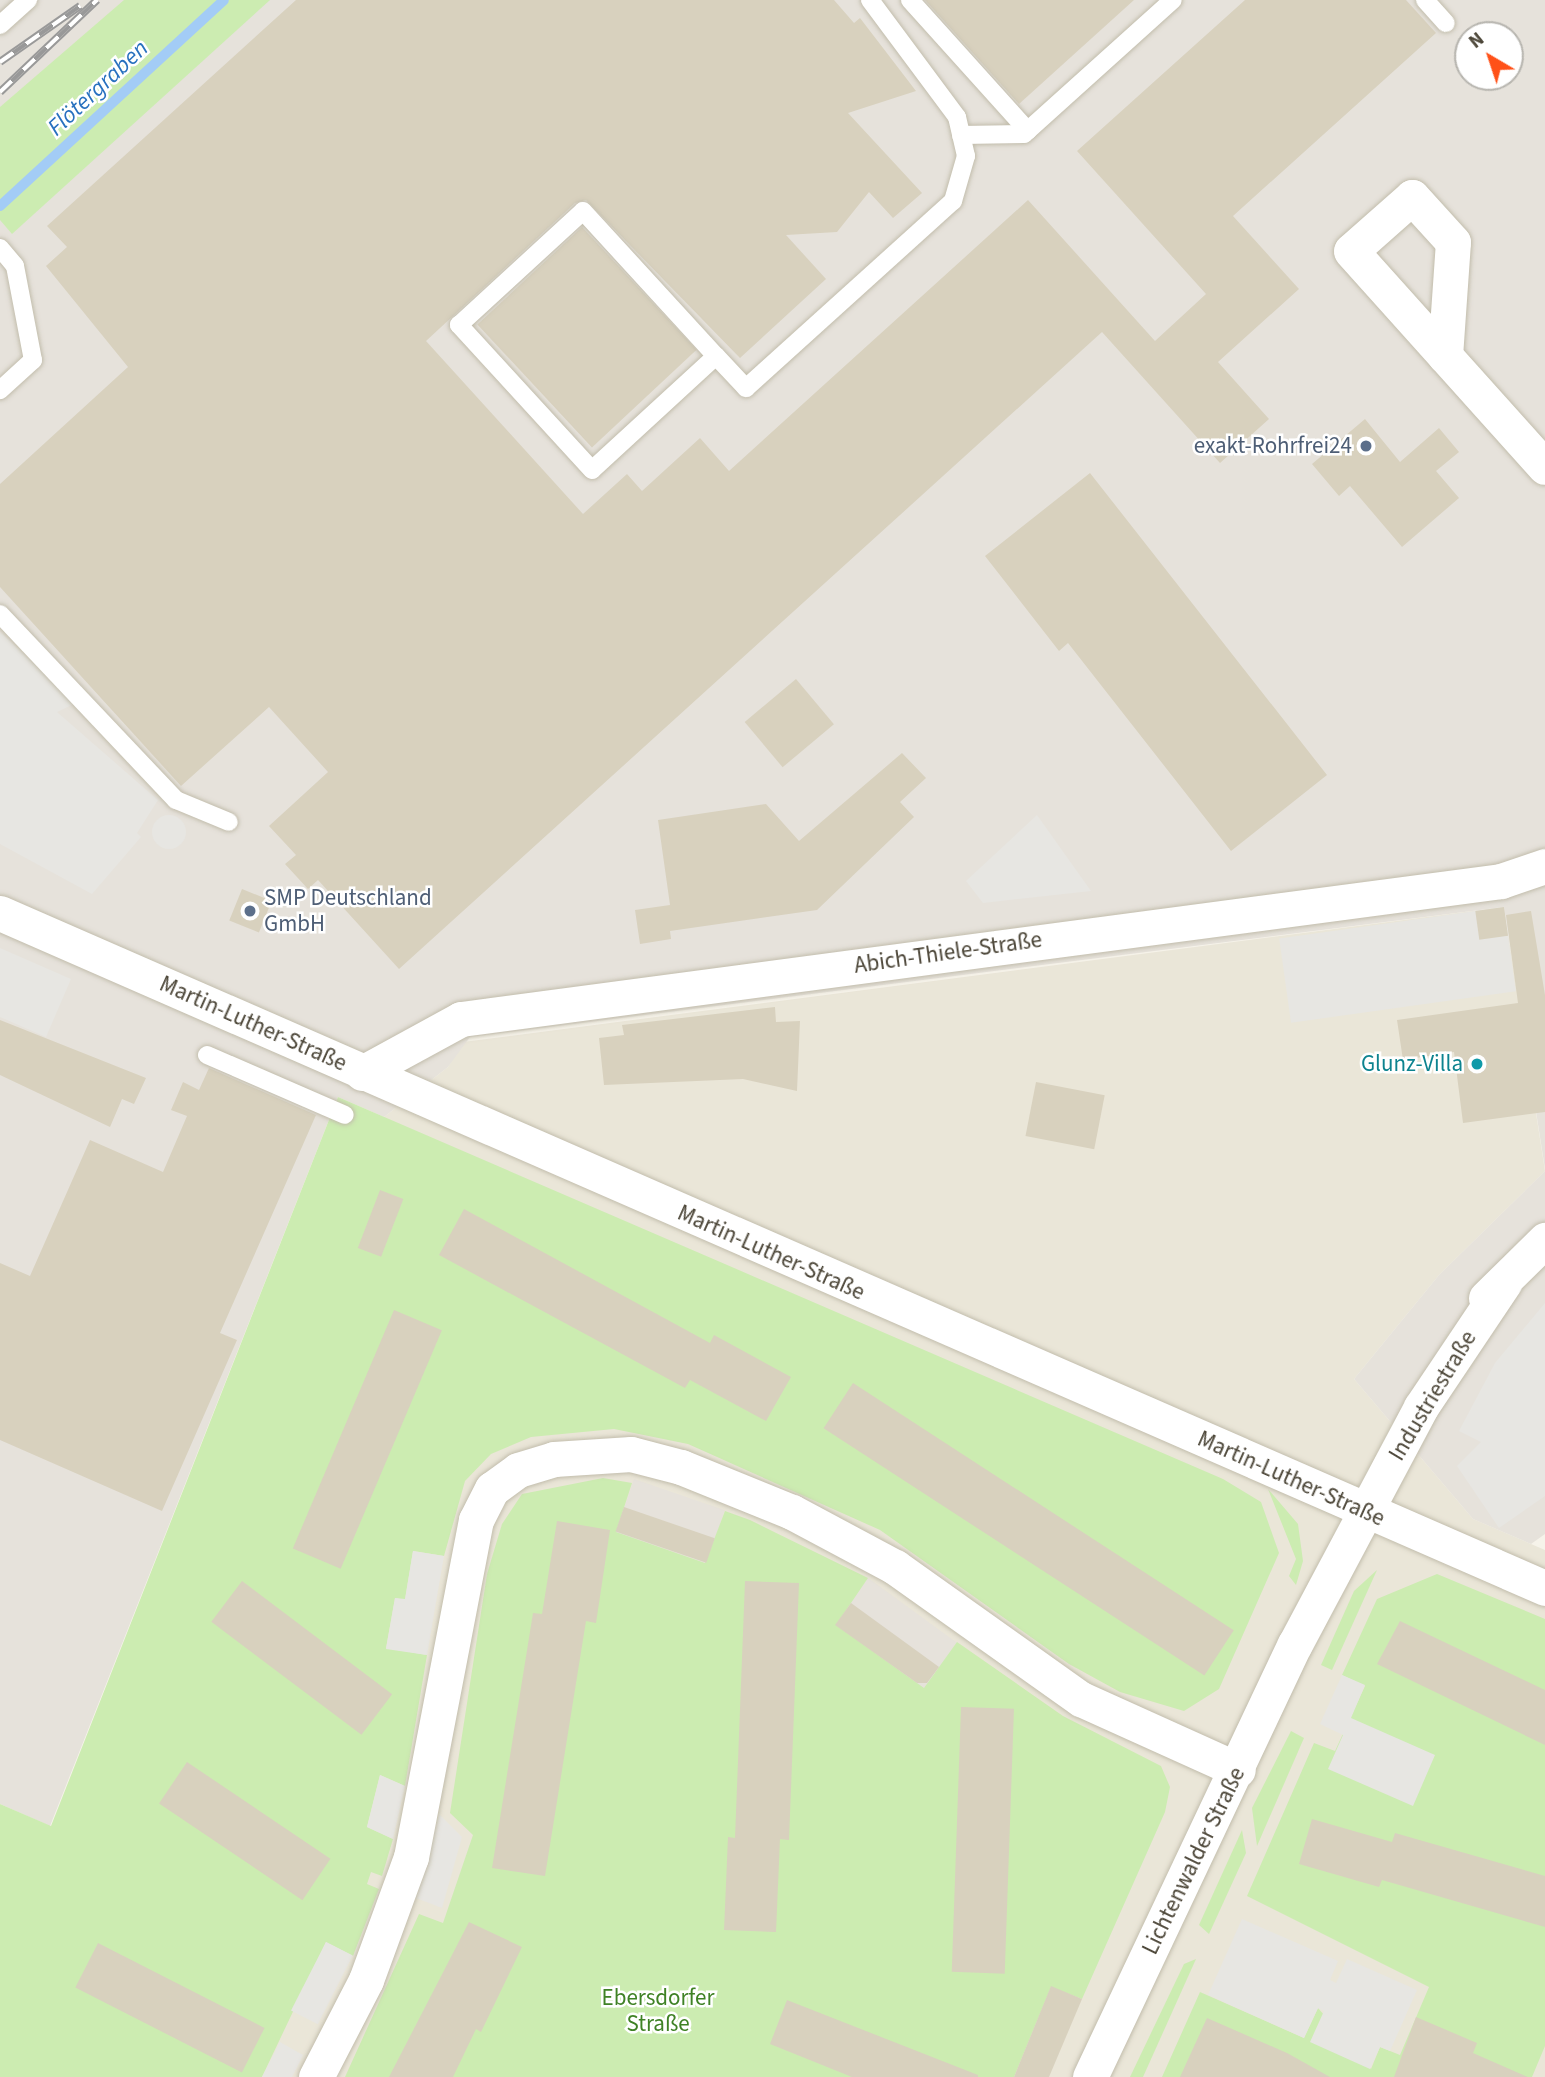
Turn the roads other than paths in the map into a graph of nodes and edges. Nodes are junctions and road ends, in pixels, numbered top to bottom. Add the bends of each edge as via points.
1 (28, 0) edge
2 (870, 0) edge
3 (910, 0) edge
4 (1173, 0) edge
5 (1425, 0) edge
6 (1446, 23) dead end
7 (0, 25) edge
8 (1028, 131) junction
9 (961, 135) junction
10 (0, 248) edge
11 (716, 356) junction
12 (1445, 356) dead end
13 (0, 390) edge
14 (1545, 467) edge
15 (0, 614) edge
16 (229, 822) dead end
17 (1545, 866) edge
18 (0, 913) edge
19 (207, 1055) dead end
20 (362, 1073) junction
21 (345, 1115) dead end
22 (1545, 1240) edge
23 (1358, 1509) junction
24 (1545, 1588) edge
25 (1238, 1770) junction
26 (317, 2077) edge
27 (1090, 2077) edge

1 - 7 lane
2 - 9 lane via 957,117
3 - 8 lane
4 - 8 lane
5 - 6 lane
8 - 9 lane
9 - 11 lane via 966,156 953,201 746,388
10 - 13 lane via 15,266 33,359
11 - 11 lane via 583,211 459,325 592,470
12 - 14 street
15 - 16 lane via 176,800
17 - 20 street, Abich-Thiele-Straße via 1501,881 461,1019
18 - 20 street, Martin-Luther-Straße
19 - 21 lane
20 - 23 street, Martin-Luther-Straße
22 - 23 street, Industriestraße via 1504,1283
23 - 24 street, Martin-Luther-Straße
23 - 25 street, Lichtenwalder Straße via 1295,1627 1295,1644
25 - 26 street via 1081,1699 895,1567 792,1512 681,1467 631,1454 554,1459 518,1470 492,1489 476,1520 411,1857 366,1980
25 - 27 street, Lichtenwalder Straße

